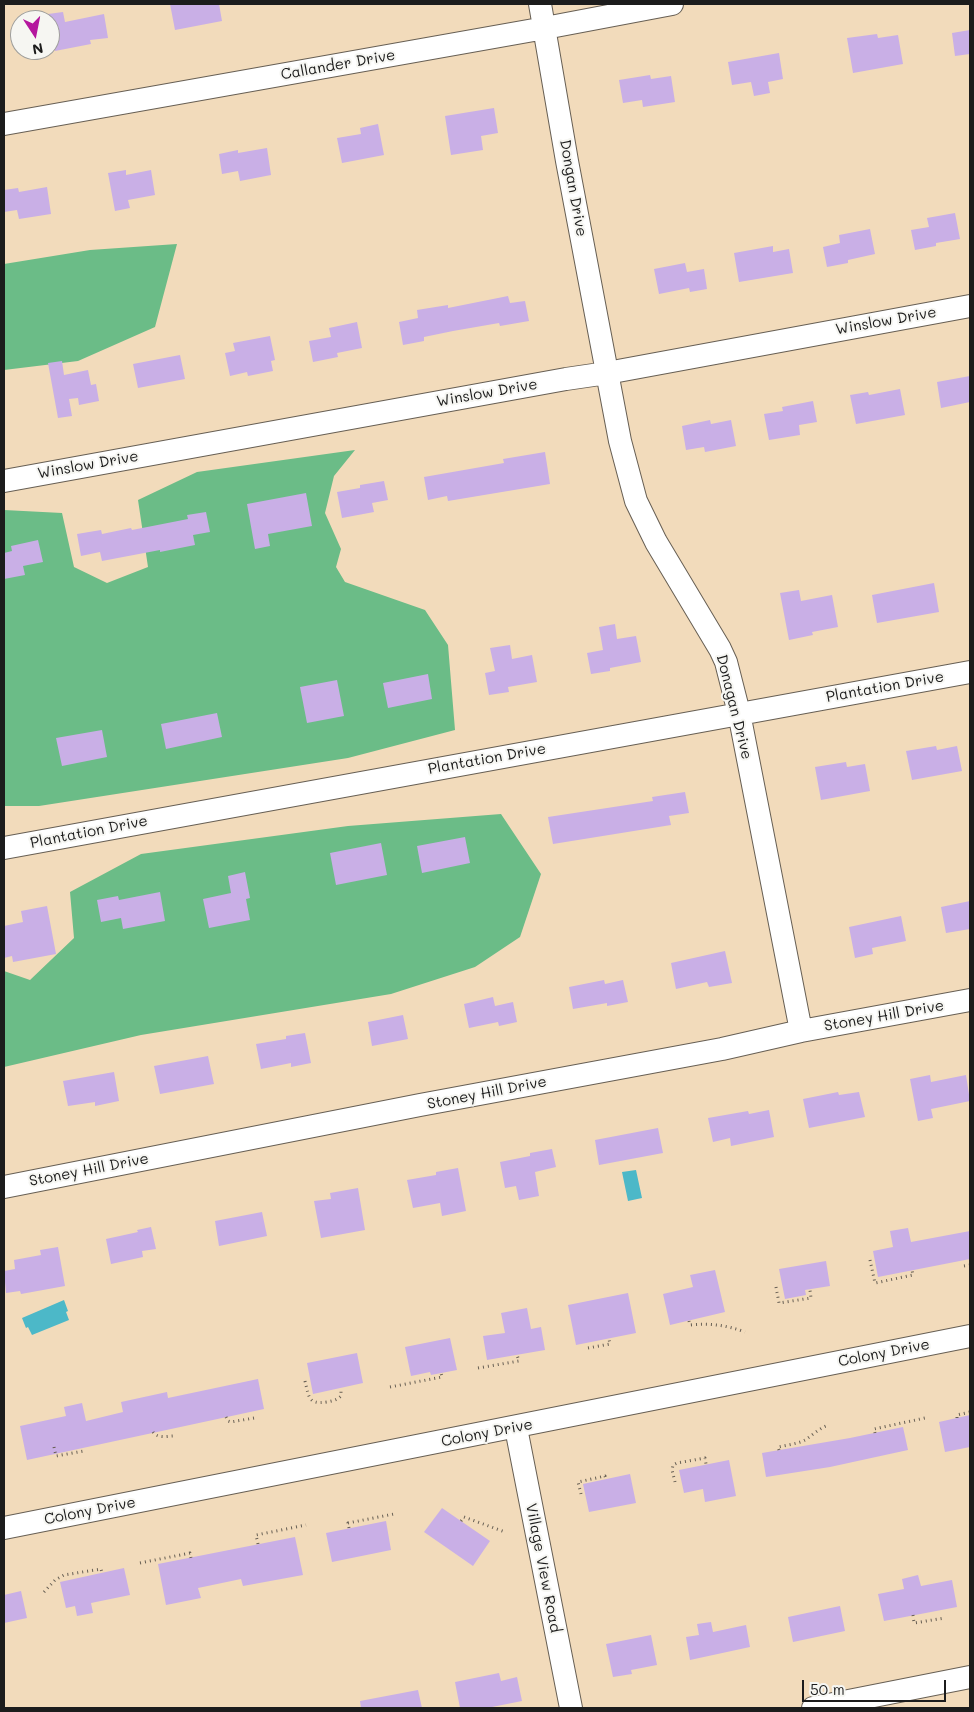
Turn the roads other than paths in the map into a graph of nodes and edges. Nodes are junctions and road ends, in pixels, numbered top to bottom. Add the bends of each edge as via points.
1 (540, 4) edge
2 (672, 4) edge
3 (545, 28) junction
4 (4, 124) edge
5 (970, 306) edge
6 (608, 373) junction
7 (4, 480) edge
8 (970, 672) edge
9 (739, 713) junction
10 (4, 848) edge
11 (970, 1000) edge
12 (801, 1031) junction
13 (4, 1187) edge
14 (970, 1336) edge
15 (516, 1428) junction
16 (4, 1528) edge
17 (970, 1677) edge
18 (571, 1708) edge
19 (813, 1708) edge

1 - 3 street, Dongan Drive
2 - 3 street, Callander Drive
3 - 4 street, Callander Drive
3 - 6 street, Dongan Drive
5 - 6 street, Winslow Drive
6 - 7 street, Winslow Drive
6 - 9 street, Donagan Drive via 620,441 636,501 656,542 720,649
8 - 9 street, Plantation Drive
9 - 10 street, Plantation Drive
9 - 12 street, Donagan Drive
11 - 12 street, Stoney Hill Drive
12 - 13 street, Stoney Hill Drive via 713,1051
14 - 15 street, Colony Drive
15 - 16 street, Colony Drive
15 - 18 street, Village View Road
17 - 19 street

